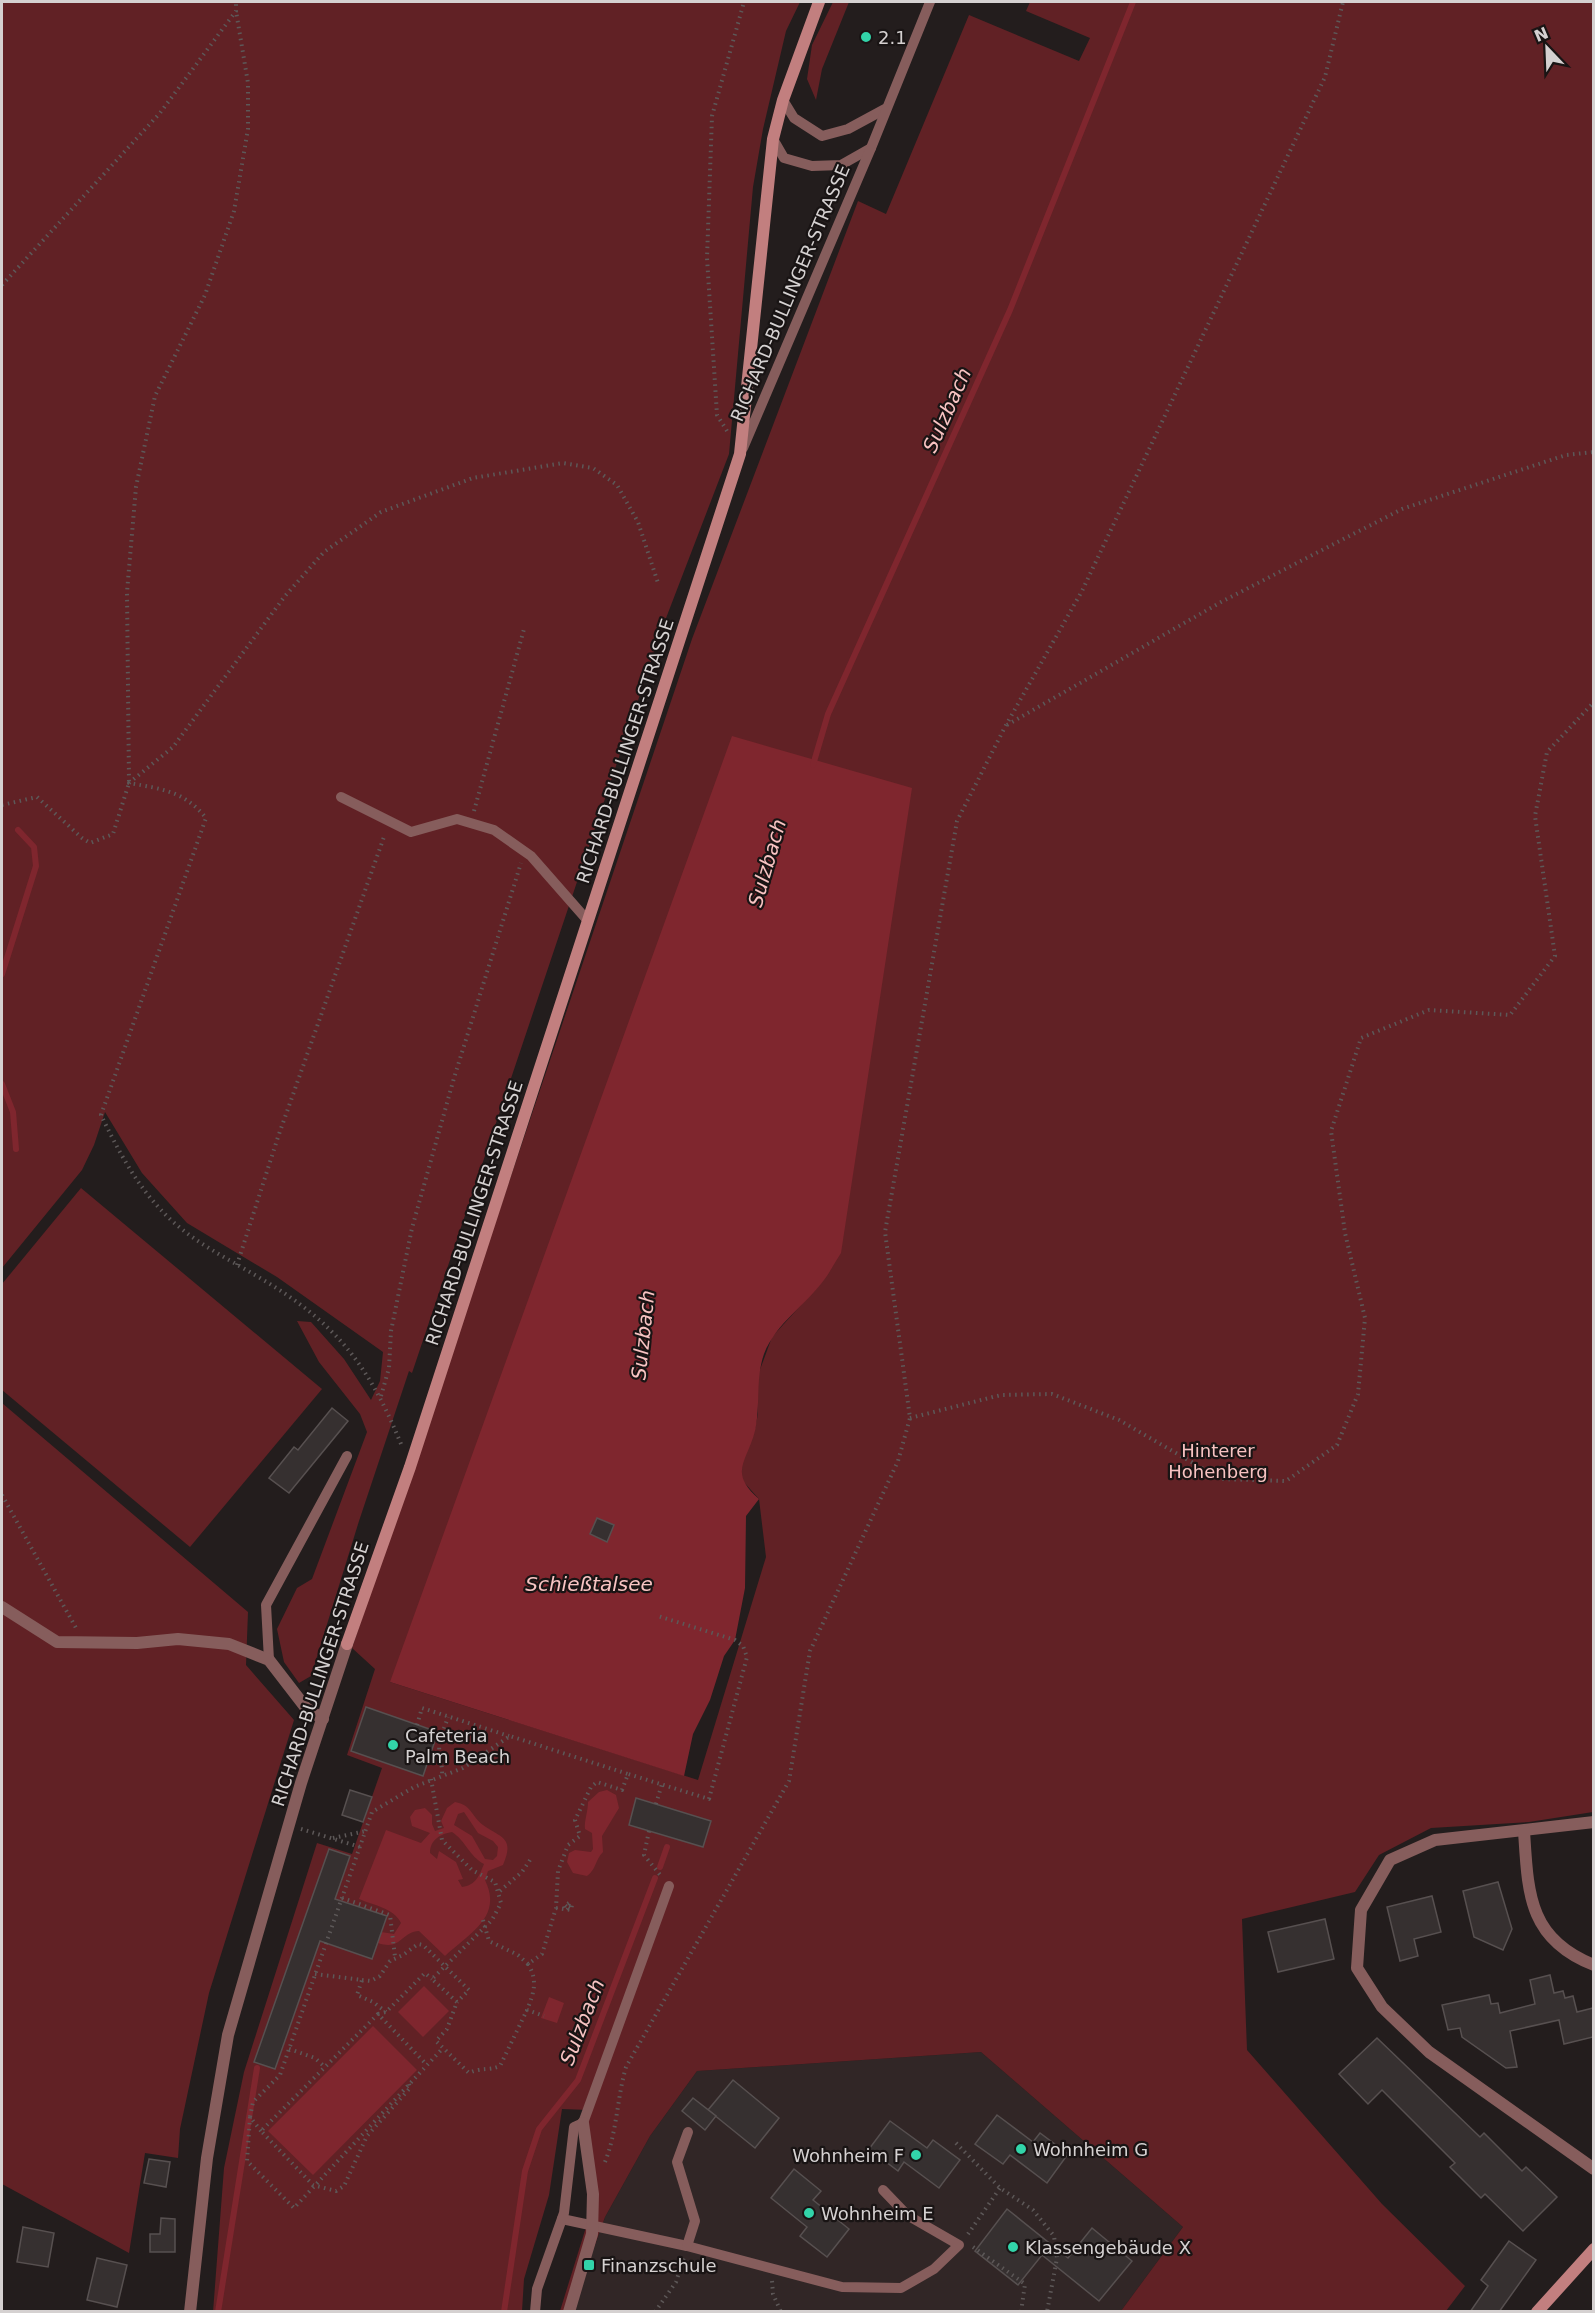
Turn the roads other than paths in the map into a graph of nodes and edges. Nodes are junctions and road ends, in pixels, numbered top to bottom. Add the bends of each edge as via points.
1 (819, 2) edge
2 (930, 2) edge
3 (783, 100) junction
4 (885, 109) junction
5 (773, 139) junction
6 (871, 148) junction
7 (740, 454) junction
8 (341, 797) dead end
9 (588, 921) junction
10 (347, 1456) dead end
11 (2, 1607) edge
12 (269, 1660) junction
13 (323, 1719) junction
14 (1593, 1822) edge
15 (1524, 1831) junction
16 (669, 1886) road end
17 (1593, 1965) edge
18 (584, 2123) junction
19 (688, 2132) dead end
20 (1593, 2169) edge
21 (883, 2190) dead end
22 (562, 2219) junction
23 (592, 2225) junction
24 (687, 2246) junction
25 (1593, 2249) edge
26 (190, 2312) edge
27 (535, 2312) edge
28 (569, 2312) edge
29 (1537, 2312) edge

1 - 3 street
2 - 4 lane, RICHARD-BULLINGER-STRASSE
3 - 4 lane via 794,118 822,136 848,129
3 - 5 street
4 - 6 lane, RICHARD-BULLINGER-STRASSE
5 - 6 lane, RICHARD-BULLINGER-STRASSE via 784,158 812,166 841,165
5 - 7 street
6 - 7 lane, RICHARD-BULLINGER-STRASSE
7 - 9 street, RICHARD-BULLINGER-STRASSE
8 - 9 lane via 411,832 457,819 494,830 525,851
9 - 13 street, RICHARD-BULLINGER-STRASSE via 410,1467
10 - 12 lane via 266,1605
11 - 12 street via 57,1641 85,1644 178,1639 229,1644
12 - 13 street via 306,1708
13 - 26 street, RICHARD-BULLINGER-STRASSE via 228,2035 207,2158
14 - 15 street
15 - 17 street via 1529,1893 1542,1930 1563,1950
15 - 20 street via 1435,1840 1390,1860 1361,1910 1357,1968 1382,2007 1429,2052
16 - 18 lane
18 - 22 lane via 574,2127
18 - 23 street via 593,2194
19 - 24 lane via 677,2162 694,2221
21 - 24 lane via 907,2215 959,2245 934,2269 901,2288 842,2287
22 - 23 lane
22 - 27 lane via 537,2289
23 - 24 lane
23 - 28 street
25 - 29 street

